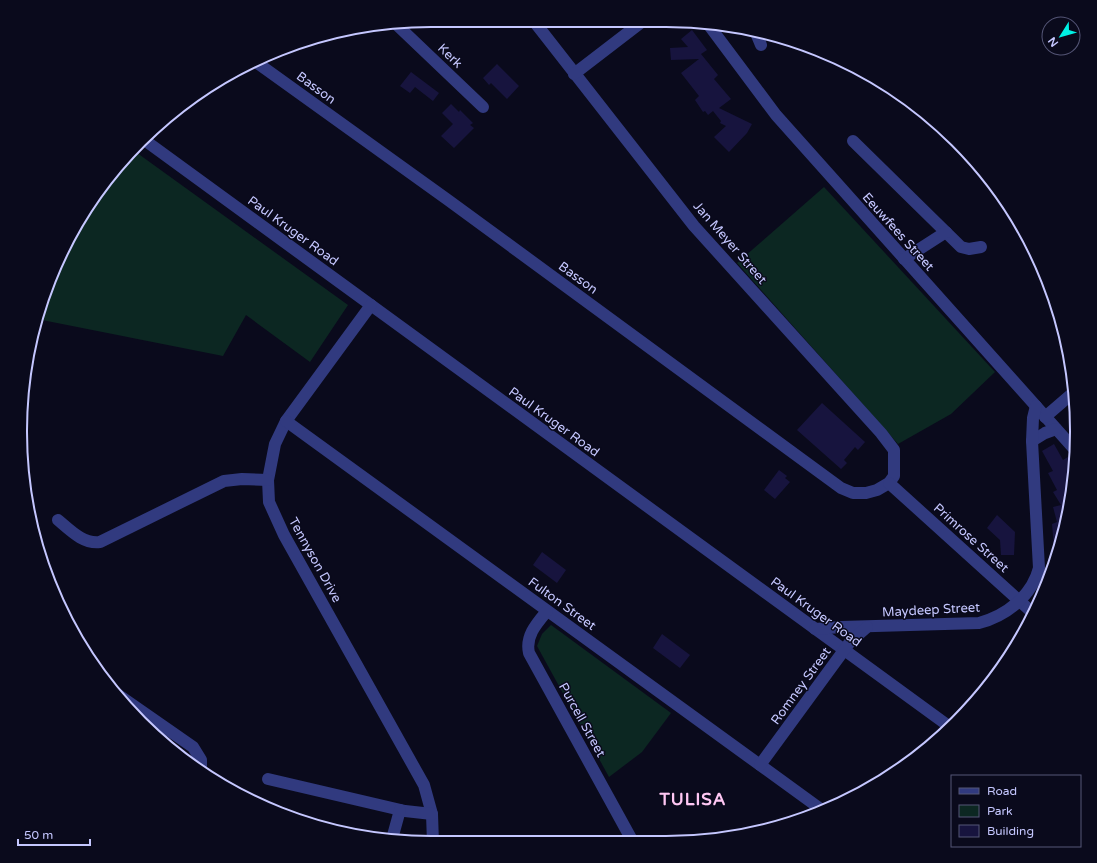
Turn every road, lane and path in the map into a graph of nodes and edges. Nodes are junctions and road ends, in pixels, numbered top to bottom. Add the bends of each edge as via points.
1 (538, 27) edge
2 (635, 27) edge
3 (401, 28) edge
4 (712, 30) edge
5 (758, 38) edge
6 (761, 45) dead end
7 (261, 65) edge
8 (574, 74) junction
9 (483, 107) dead end
10 (853, 141) dead end
11 (148, 142) edge
12 (946, 232) junction
13 (981, 247) dead end
14 (904, 259) junction
15 (371, 305) junction
16 (1068, 397) edge
17 (1036, 406) junction
18 (1045, 417) junction
19 (286, 421) junction
20 (1056, 429) junction
21 (1032, 441) junction
22 (1070, 444) edge
23 (268, 480) junction
24 (889, 483) junction
25 (58, 520) dead end
26 (1018, 600) junction
27 (1028, 609) edge
28 (547, 611) junction
29 (867, 627) junction
30 (815, 629) junction
31 (845, 650) junction
32 (134, 706) edge
33 (946, 724) edge
34 (201, 764) edge
35 (760, 765) junction
36 (268, 779) dead end
37 (817, 806) edge
38 (400, 810) junction
39 (432, 814) junction
40 (393, 834) edge
41 (431, 836) edge
42 (630, 836) edge

1 - 8 street, Jan Meyer Street
2 - 8 street
3 - 9 street, Kerk
4 - 14 street, Eeuwfees Street via 776,115
5 - 6 street
7 - 24 street, Basson via 841,488 853,493 866,493
8 - 24 street, Jan Meyer Street via 694,226 881,433 894,450 894,476
10 - 12 street
11 - 15 street, Paul Kruger Road
12 - 13 street via 965,249
12 - 14 street
14 - 17 street, Eeuwfees Street
15 - 19 street, Tennyson Drive
15 - 30 street, Paul Kruger Road
16 - 18 street
17 - 18 street, Eeuwfees Street
17 - 21 street, Maydeep Street
18 - 20 street, Eeuwfees Street
19 - 23 street, Tennyson Drive via 274,450
19 - 28 street, Fulton Street
20 - 21 street
20 - 22 street, Eeuwfees Street
21 - 26 street, Maydeep Street via 1039,568 1034,584
23 - 25 street via 242,479 224,482 100,542 91,543 81,539
23 - 39 street, Tennyson Drive via 270,502 276,519 424,785
24 - 26 street, Primrose Street
26 - 27 street, Primrose Street
26 - 29 street, Maydeep Street via 999,616 978,623
28 - 35 street, Fulton Street
28 - 42 street, Purcell Street via 531,635 529,653
29 - 30 street, Maydeep Street
29 - 31 street, Romney Street via 853,638
30 - 31 street, Paul Kruger Road
31 - 33 street, Paul Kruger Road
31 - 35 street, Romney Street
32 - 34 street via 193,747
35 - 37 street, Fulton Street
36 - 38 street
38 - 39 street
38 - 40 street
39 - 41 street, Tennyson Drive

